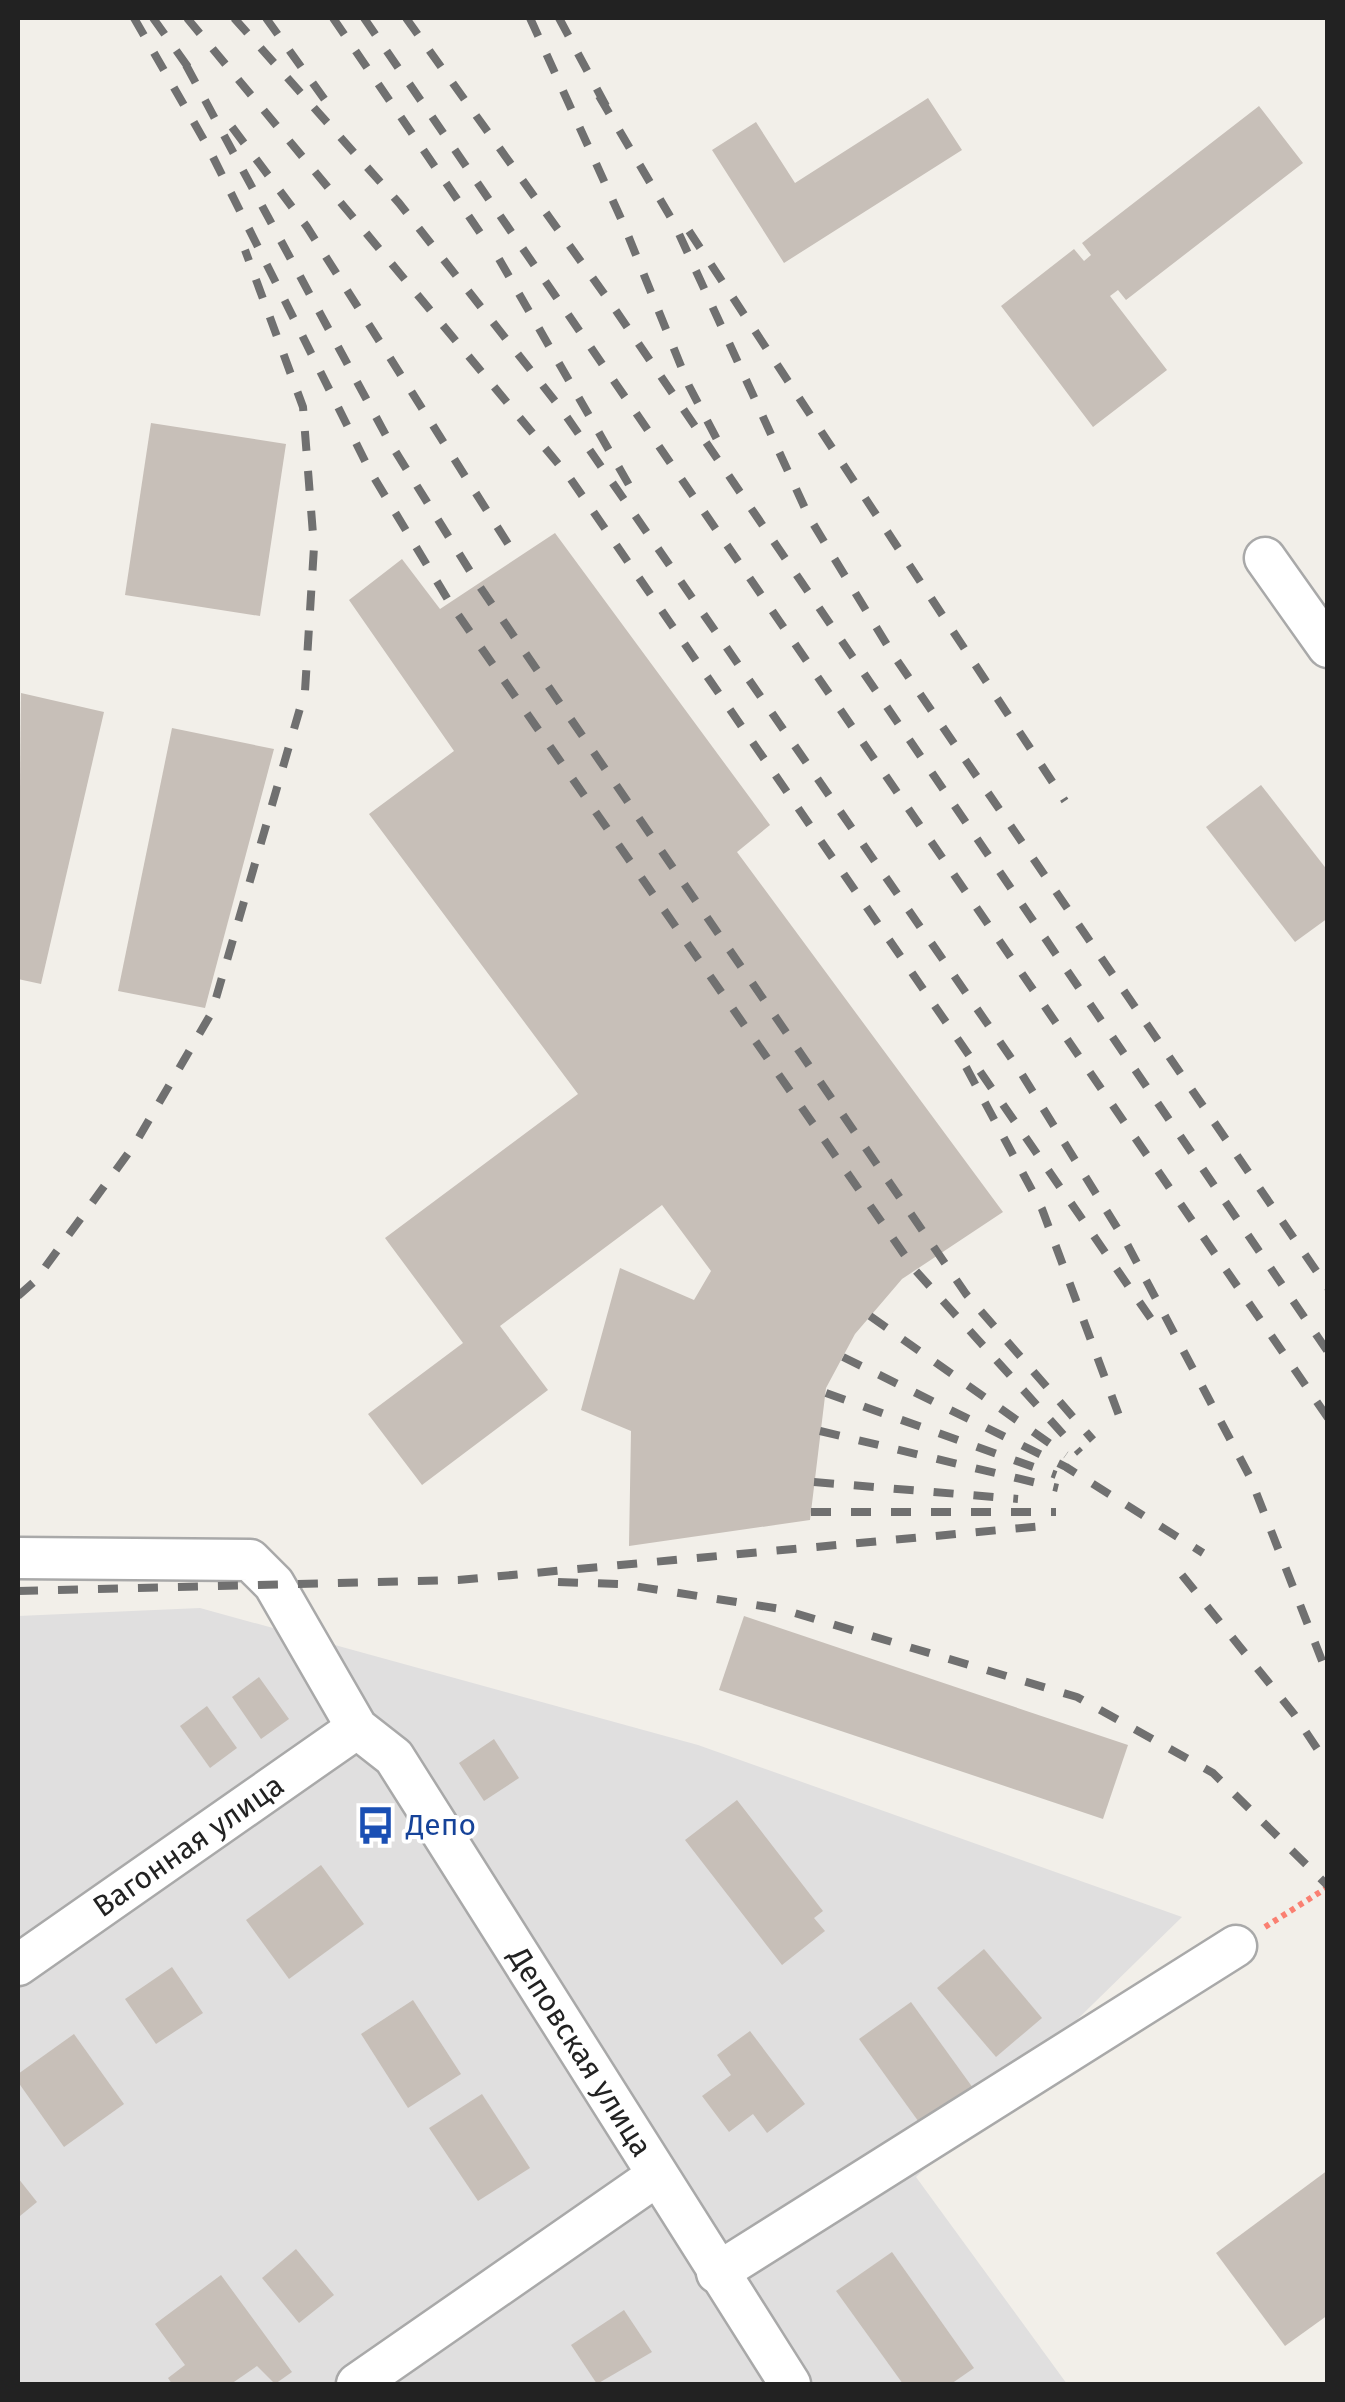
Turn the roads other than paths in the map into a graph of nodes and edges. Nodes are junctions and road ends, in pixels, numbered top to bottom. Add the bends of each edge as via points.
1 (1265, 558) dead end
2 (1328, 647) edge
3 (18, 1558) edge
4 (357, 1728) junction
5 (1236, 1946) dead end
6 (18, 1965) edge
7 (655, 2177) junction
8 (717, 2273) junction
9 (358, 2384) edge
10 (790, 2384) edge

1 - 2 street
3 - 4 street via 250,1560 274,1584
4 - 6 street, Вагонная улица
4 - 7 street, Деповская улица via 394,1757
5 - 8 street
7 - 8 street, Деповская улица
7 - 9 street
8 - 10 street, Деповская улица

